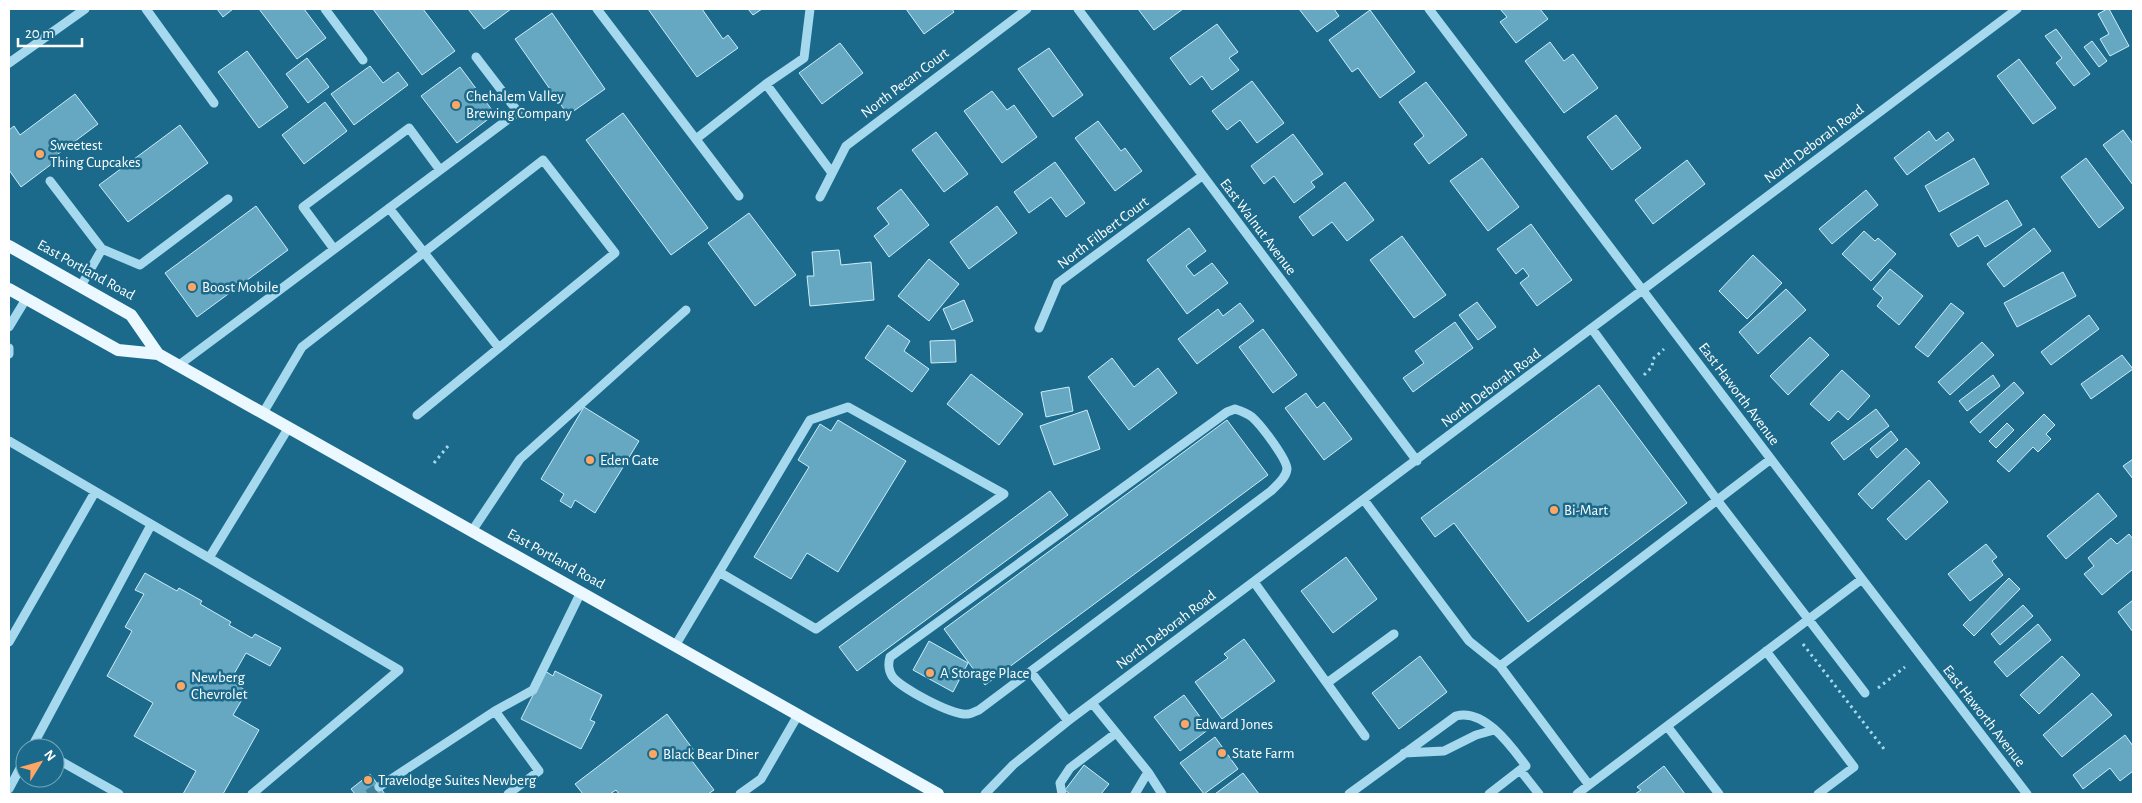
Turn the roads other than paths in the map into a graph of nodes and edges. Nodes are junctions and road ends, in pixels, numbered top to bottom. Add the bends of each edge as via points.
1 (146, 9) edge
2 (325, 9) edge
3 (597, 9) edge
4 (810, 9) edge
5 (1027, 9) edge
6 (1078, 9) edge
7 (1429, 9) edge
8 (2017, 9) edge
9 (81, 10) edge
10 (476, 57) dead end
11 (363, 60) dead end
12 (9, 63) edge
13 (766, 84) junction
14 (214, 102) dead end
15 (696, 139) junction
16 (440, 170) junction
17 (832, 173) junction
18 (1202, 176) junction
19 (50, 180) dead end
20 (739, 196) dead end
21 (820, 197) dead end
22 (228, 199) dead end
23 (389, 208) junction
24 (9, 246) edge
25 (102, 249) junction
26 (334, 249) junction
27 (424, 252) junction
28 (81, 286) junction
29 (9, 289) edge
30 (1643, 290) junction
31 (26, 299) junction
32 (686, 310) dead end
33 (9, 327) edge
34 (1039, 328) dead end
35 (1592, 329) junction
36 (9, 348) edge
37 (499, 348) junction
38 (9, 354) edge
39 (158, 354) junction
40 (179, 365) junction
41 (263, 413) junction
42 (417, 415) dead end
43 (288, 427) junction
44 (9, 441) edge
45 (1771, 459) junction
46 (1417, 461) junction
47 (95, 492) junction
48 (1364, 500) junction
49 (1718, 500) junction
50 (151, 525) junction
51 (472, 531) junction
52 (208, 558) junction
53 (719, 572) junction
54 (1862, 579) junction
55 (1254, 582) junction
56 (581, 592) junction
57 (1808, 620) junction
58 (1394, 634) dead end
59 (9, 642) edge
60 (675, 646) junction
61 (1766, 651) junction
62 (1500, 666) junction
63 (1031, 672) junction
64 (1327, 683) junction
65 (1865, 693) dead end
66 (1092, 703) junction
67 (495, 711) junction
68 (798, 715) junction
69 (1068, 721) junction
70 (1667, 726) junction
71 (1494, 730) junction
72 (1116, 733) junction
73 (1365, 736) dead end
74 (39, 738) edge
75 (1404, 753) junction
76 (65, 764) edge
77 (1520, 770) junction
78 (1148, 772) junction
79 (15, 777) edge
80 (1589, 785) junction
81 (379, 787) tunnel mouth
82 (9, 788) edge
83 (119, 794) edge
84 (252, 794) edge
85 (508, 794) edge
86 (740, 794) edge
87 (938, 794) edge
88 (985, 794) edge
89 (1062, 794) edge
90 (1135, 794) edge
91 (1162, 794) edge
92 (1349, 794) edge
93 (1489, 794) edge
94 (1539, 794) edge
95 (1577, 794) edge
96 (1718, 794) edge
97 (1818, 794) edge
98 (2027, 794) edge

1 - 14 street
2 - 11 street
3 - 15 street
4 - 13 street via 804,58
5 - 17 street, North Pecan Court via 846,146
6 - 18 street, East Walnut Avenue
7 - 30 street, East Haworth Avenue
8 - 30 street, North Deborah Road
9 - 12 street
10 - 16 street via 518,112
13 - 15 street
13 - 17 street
15 - 20 street
16 - 23 street
16 - 26 street via 409,128 303,207
17 - 21 street, North Pecan Court
18 - 34 street, North Filbert Court via 1058,283
18 - 46 street, East Walnut Avenue
19 - 25 street
22 - 25 street via 140,265
23 - 26 street
23 - 27 street
24 - 28 main road, East Portland Road
25 - 28 street
26 - 40 street
27 - 37 street
27 - 37 street via 543,160 615,253
27 - 41 street via 302,347
28 - 39 main road, East Portland Road via 132,314
29 - 31 main road, East Portland Road
30 - 35 street, North Deborah Road
30 - 45 street, East Haworth Avenue
31 - 33 street
31 - 39 main road, East Portland Road via 118,350
32 - 51 street via 520,459
35 - 46 street, North Deborah Road
35 - 49 street
36 - 38 street
37 - 42 street
39 - 40 main road, East Portland Road
40 - 41 main road, East Portland Road
41 - 43 main road, East Portland Road
43 - 51 main road, East Portland Road
43 - 52 street
44 - 47 street
45 - 49 street
45 - 54 street, East Haworth Avenue
46 - 48 street, North Deborah Road
47 - 50 street
47 - 59 street
48 - 55 street, North Deborah Road
48 - 62 street via 1469,641
49 - 57 street
49 - 62 street
50 - 52 street
50 - 74 street
51 - 56 main road, East Portland Road
52 - 84 street via 399,670
53 - 53 street via 810,420 848,407 1004,494 816,629
53 - 60 street
54 - 57 street
54 - 98 street, East Haworth Avenue
55 - 64 street
55 - 66 street, North Deborah Road
56 - 60 main road, East Portland Road
56 - 67 street via 533,690
57 - 61 street
57 - 65 street
58 - 64 street
60 - 68 main road, East Portland Road
61 - 70 street
61 - 97 street via 1854,767
62 - 80 street
63 - 63 street via 979,710 968,714 952,712 901,685 888,666 890,657 1227,412 1235,409 1253,418 1285,461 1287,471 1282,480
63 - 69 street
64 - 73 street
66 - 69 street, North Deborah Road
66 - 72 street
67 - 81 street
67 - 85 street via 539,771
68 - 86 street via 761,779
68 - 87 main road, East Portland Road
69 - 88 street, North Deborah Road via 1013,765
70 - 80 street
70 - 96 street
71 - 75 street via 1444,751
71 - 75 street via 1476,716 1461,714
71 - 77 street via 1526,766
72 - 78 street
72 - 89 street via 1070,768 1060,784
75 - 92 street
76 - 83 street
77 - 93 street
77 - 94 street
78 - 90 street
78 - 91 street
79 - 82 street
80 - 95 street

